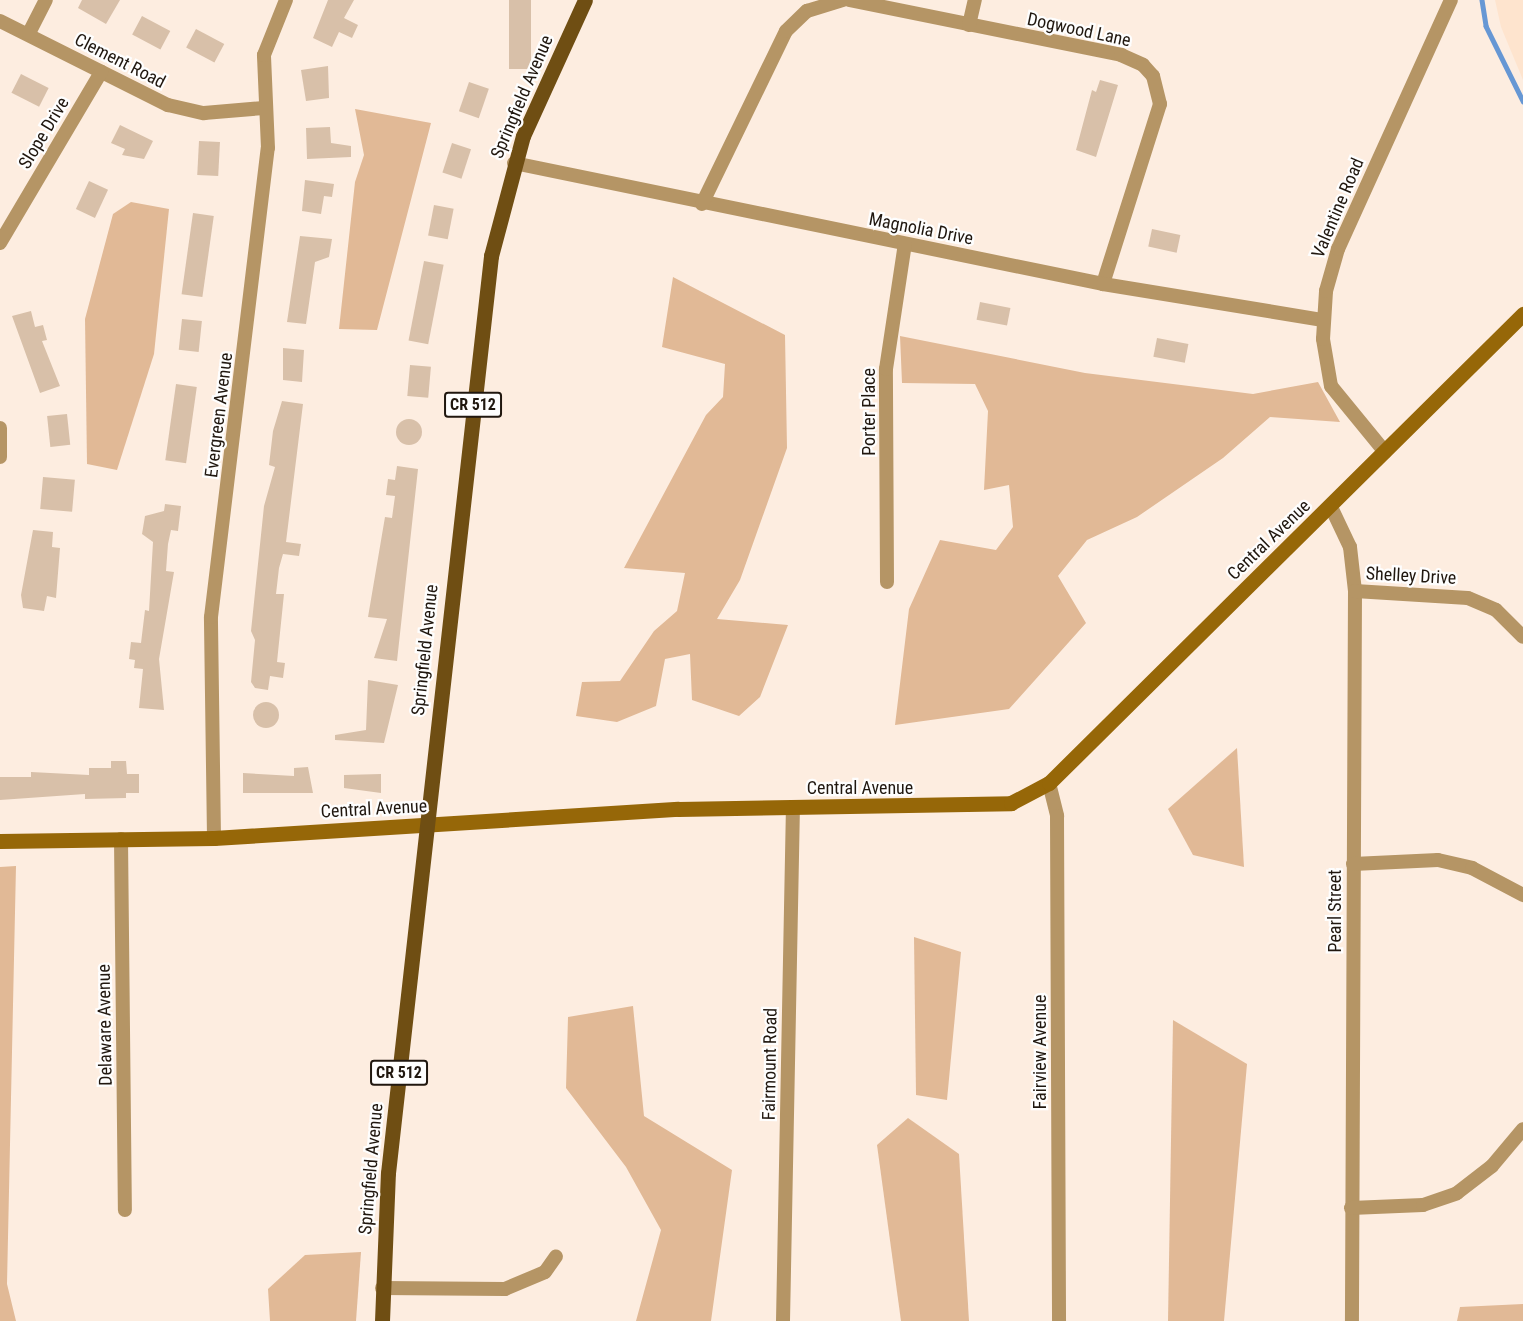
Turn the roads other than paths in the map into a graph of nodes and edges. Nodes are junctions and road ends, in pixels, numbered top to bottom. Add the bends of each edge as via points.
1 (46, 0) edge
2 (286, 0) edge
3 (585, 0) edge
4 (843, 0) edge
5 (849, 0) edge
6 (975, 0) edge
7 (1451, 5) edge
8 (0, 21) edge
9 (969, 26) junction
10 (29, 33) junction
11 (101, 72) junction
12 (264, 108) junction
13 (514, 163) junction
14 (702, 204) junction
15 (0, 243) edge
16 (905, 244) junction
17 (1103, 284) junction
18 (1523, 314) edge
19 (1323, 320) junction
20 (0, 428) edge
21 (1385, 452) junction
22 (0, 457) edge
23 (1331, 507) junction
24 (887, 582) dead end
25 (1354, 591) junction
26 (1523, 637) edge
27 (1049, 783) junction
28 (793, 807) junction
29 (427, 826) junction
30 (214, 838) junction
31 (121, 839) junction
32 (0, 841) edge
33 (1353, 864) junction
34 (1523, 895) edge
35 (1523, 1129) edge
36 (1351, 1208) junction
37 (125, 1210) dead end
38 (556, 1256) dead end
39 (382, 1288) junction
40 (382, 1321) edge
41 (783, 1321) edge
42 (1059, 1321) edge
43 (1352, 1321) edge

1 - 10 street
2 - 12 street, Evergreen Avenue via 264,55
3 - 13 main road, Springfield Avenue / CR 512
4 - 14 street via 807,11 786,31
5 - 9 street, Dogwood Lane
6 - 9 street
7 - 19 street, Valentine Road via 1338,249
8 - 10 street, Clement Road
9 - 17 street, Dogwood Lane via 1121,55 1153,76 1160,104 1157,118
10 - 11 street, Clement Road
11 - 12 street, Clement Road via 152,99 186,110
11 - 15 street, Slope Drive
12 - 30 street, Evergreen Avenue via 268,148 210,634 217,730
13 - 14 street, Magnolia Drive
13 - 29 main road, Springfield Avenue / CR 512 via 491,256
14 - 16 street, Magnolia Drive
16 - 17 street, Magnolia Drive
16 - 24 street, Porter Place via 886,369
17 - 19 street, Magnolia Drive
18 - 21 street, Central Avenue
19 - 21 street, Valentine Road via 1331,386
20 - 22 street
21 - 23 street, Central Avenue
23 - 25 street, Pearl Street via 1350,547
23 - 27 street, Central Avenue
25 - 26 street, Shelley Drive via 1468,598 1496,610
25 - 33 street, Pearl Street
27 - 28 street, Central Avenue via 995,806
27 - 42 street, Fairview Avenue via 1057,816
28 - 29 street, Central Avenue
28 - 41 street, Fairmount Road
29 - 30 street, Central Avenue
29 - 39 main road, Springfield Avenue / CR 512 via 388,1173
30 - 31 street, Central Avenue
31 - 32 street, Central Avenue
31 - 37 street, Delaware Avenue
33 - 34 street via 1401,858 1446,862 1472,868
33 - 36 street, Pearl Street
35 - 36 street via 1492,1166 1457,1193 1423,1205
36 - 43 street, Pearl Street
38 - 39 street via 545,1272 505,1289
39 - 40 main road, Springfield Avenue / CR 512

